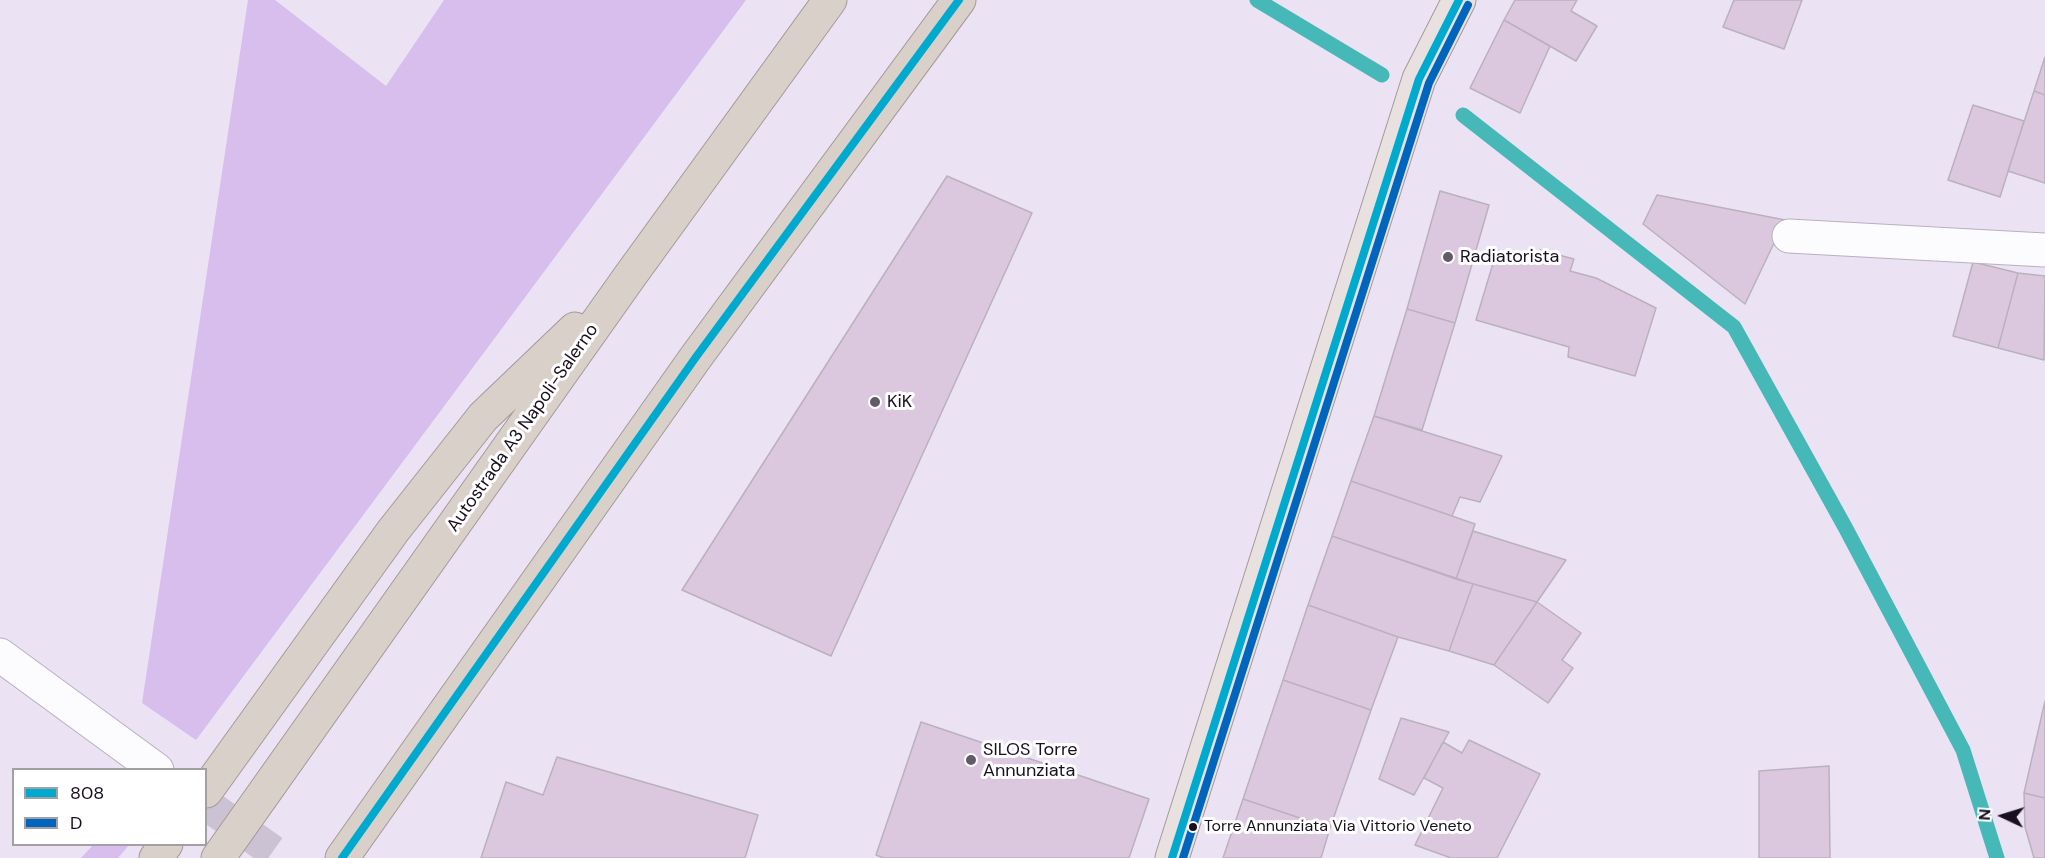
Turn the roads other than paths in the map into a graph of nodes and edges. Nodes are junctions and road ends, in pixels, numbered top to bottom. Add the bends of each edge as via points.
1 (830, 0) edge
2 (959, 0) edge
3 (1459, 0) edge
4 (1789, 236) dead end
5 (2045, 250) edge
6 (630, 276) junction
7 (0, 655) edge
8 (13, 672) edge
9 (155, 768) edge
10 (398, 778) junction
11 (207, 790) edge
12 (218, 858) edge
13 (342, 858) edge
14 (356, 858) edge
15 (1172, 858) edge

1 - 6 highway, Autostrada A3 Napoli-Salerno
2 - 10 highway via 689,367
3 - 15 main road via 1419,79
4 - 5 street
6 - 11 highway via 483,417 393,531
6 - 12 highway, Autostrada A3 Napoli-Salerno
7 - 8 street
8 - 9 street
10 - 13 highway
10 - 14 highway

